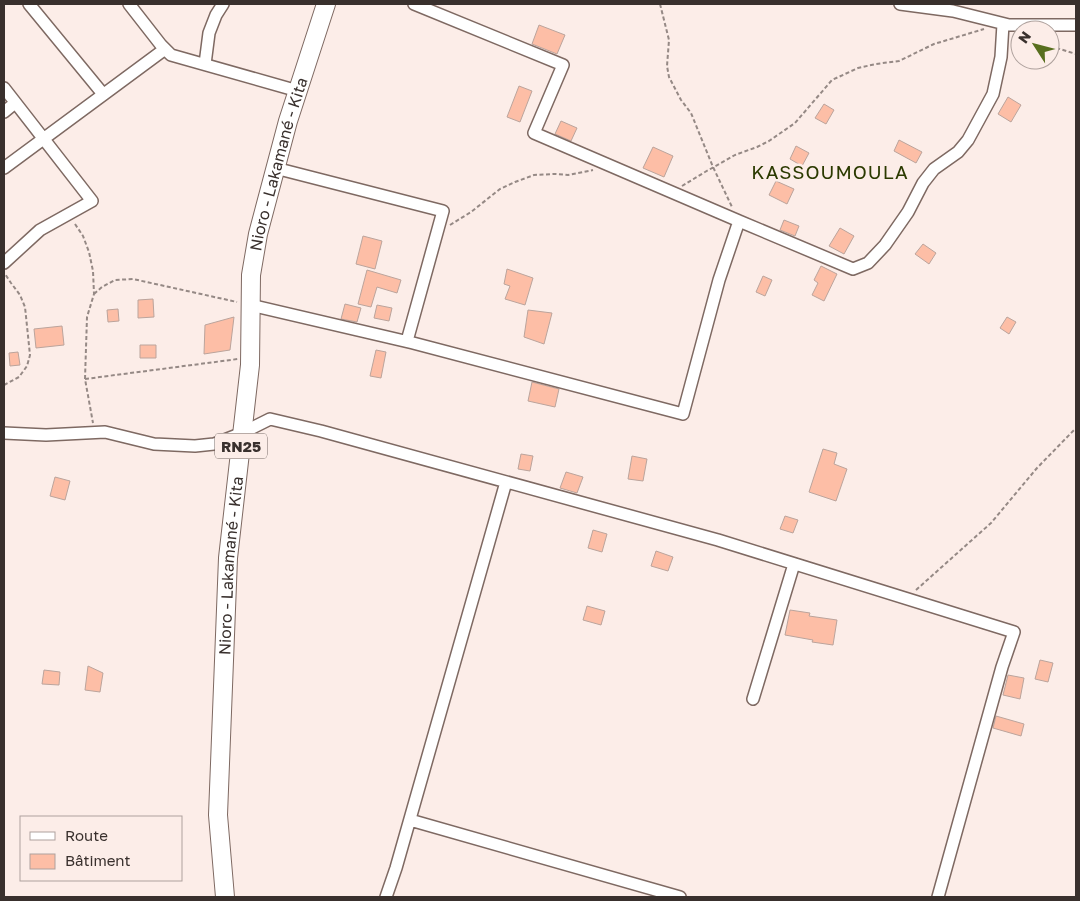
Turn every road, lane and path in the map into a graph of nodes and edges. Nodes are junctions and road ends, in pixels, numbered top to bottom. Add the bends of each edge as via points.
1 (29, 4) edge
2 (129, 4) edge
3 (223, 4) edge
4 (326, 4) edge
5 (414, 4) edge
6 (660, 4) edge
7 (900, 4) edge
8 (1003, 24) junction
9 (1076, 25) edge
10 (165, 49) junction
11 (1060, 49) edge
12 (1076, 54) edge
13 (206, 64) junction
14 (4, 88) edge
15 (298, 91) junction
16 (103, 94) junction
17 (15, 103) junction
18 (4, 112) edge
19 (43, 138) junction
20 (611, 166) junction
21 (713, 167) junction
22 (4, 168) edge
23 (276, 168) junction
24 (672, 192) junction
25 (68, 214) junction
26 (739, 221) junction
27 (437, 232) junction
28 (4, 263) edge
29 (4, 272) edge
30 (94, 294) junction
31 (250, 305) junction
32 (407, 341) junction
33 (250, 358) junction
34 (85, 379) junction
35 (4, 385) edge
36 (1076, 428) edge
37 (95, 432) junction
38 (4, 433) edge
39 (242, 433) junction
40 (506, 482) junction
41 (794, 564) junction
42 (907, 599) junction
43 (753, 699) dead end
44 (410, 820) junction
45 (225, 897) edge
46 (386, 897) edge
47 (680, 897) edge
48 (938, 897) edge

1 - 16 street
2 - 10 street
3 - 13 street via 209,33
4 - 15 main road, Nioro - Lakamané - Kita / RN25
5 - 20 street via 563,65 534,133
6 - 21 path via 669,40 669,77 691,113
7 - 8 street via 953,11
8 - 9 street
8 - 21 path via 934,44 899,61 858,68 840,76 832,80 795,123 757,147
8 - 26 street via 1001,57 993,94 981,118 958,152 923,183 900,225 868,264 854,269
10 - 13 street via 171,55
10 - 16 street
11 - 12 path
13 - 15 street
14 - 17 street
15 - 23 main road, Nioro - Lakamané - Kita / RN25
16 - 19 street
17 - 18 street
17 - 19 street
19 - 22 street
19 - 25 street via 92,201
20 - 24 street
20 - 27 path via 568,175 534,175 515,182
21 - 24 path
21 - 26 path
23 - 27 street via 443,211
23 - 31 main road, Nioro - Lakamané - Kita / RN25 via 258,234
24 - 26 street
25 - 28 street via 40,230
25 - 30 path via 89,252
26 - 32 street via 719,280 683,414
27 - 32 street
29 - 35 path via 25,306 30,355 19,377
30 - 31 path via 115,280 133,279
30 - 34 path via 87,317
31 - 32 street
31 - 33 main road, Nioro - Lakamané - Kita / RN25
33 - 34 path
33 - 39 main road, Nioro - Lakamané - Kita / RN25
34 - 37 path
36 - 42 path via 991,523
37 - 38 street
37 - 39 street via 154,444 195,446 214,444
39 - 40 street via 270,419
39 - 45 main road, Nioro - Lakamané - Kita / RN25 via 228,558 218,815
40 - 41 street
40 - 44 street
41 - 42 street
41 - 43 street
42 - 48 street via 1014,632
44 - 46 street
44 - 47 street

